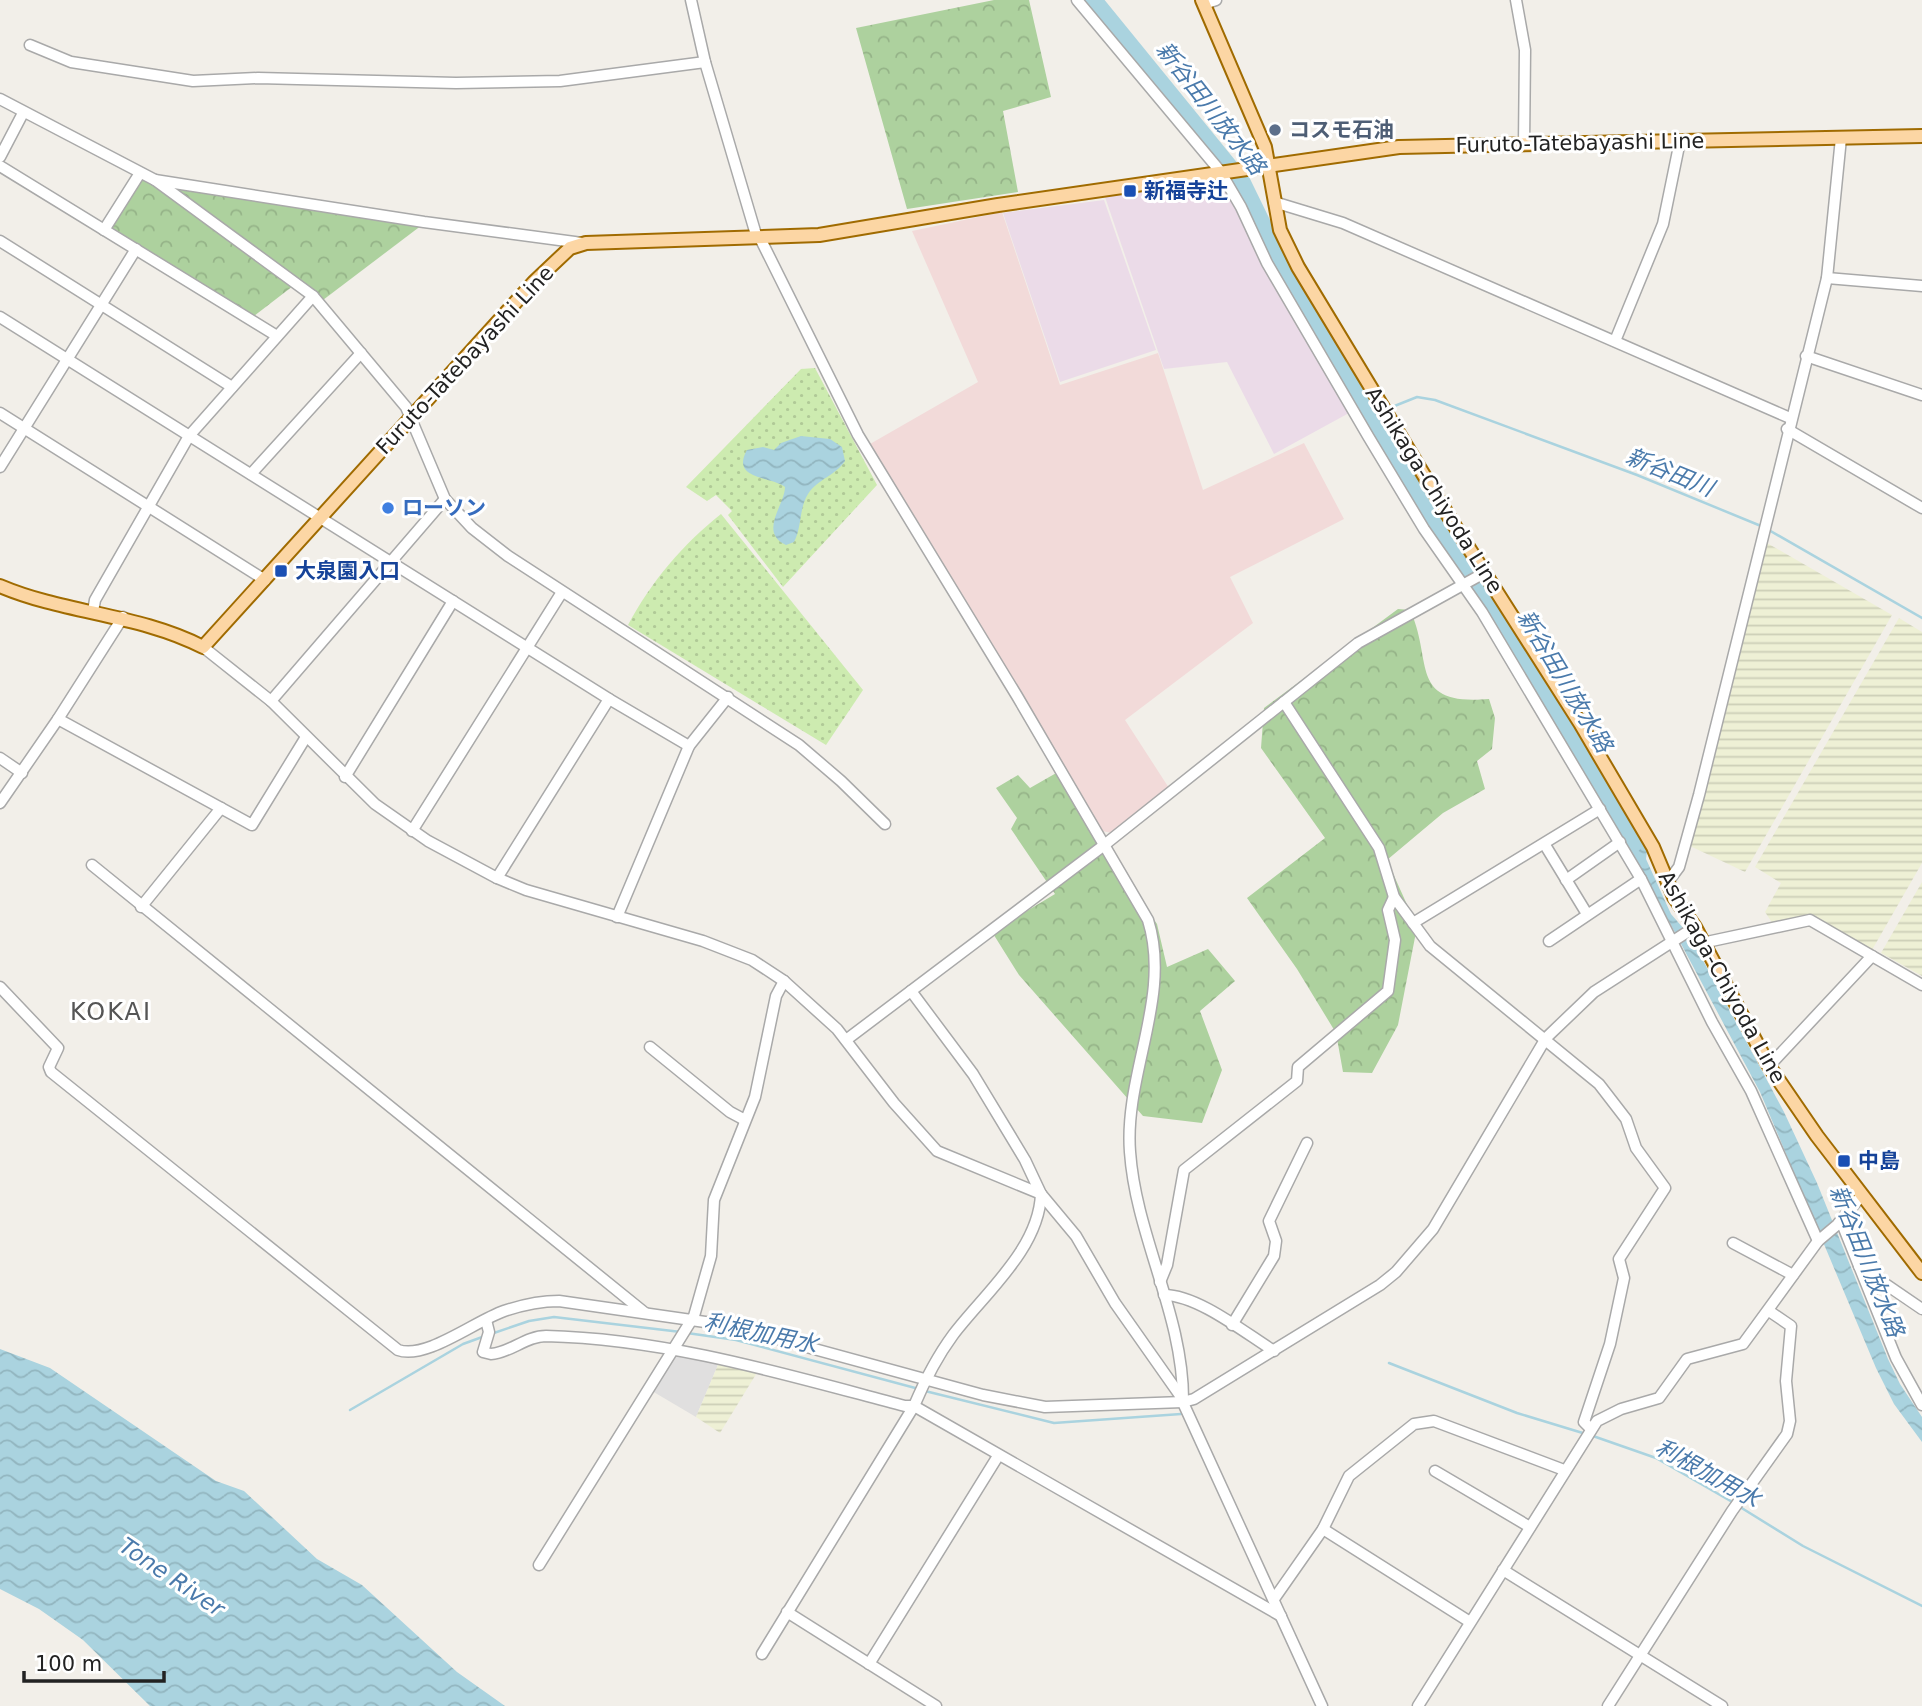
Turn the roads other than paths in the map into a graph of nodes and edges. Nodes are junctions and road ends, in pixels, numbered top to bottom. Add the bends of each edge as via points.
1 (691, 0) edge
2 (1077, 0) edge
3 (1517, 0) edge
4 (1207, 1) edge
5 (30, 45) dead end
6 (705, 62) junction
7 (0, 99) edge
8 (23, 113) junction
9 (1922, 136) edge
10 (1841, 138) junction
11 (1680, 141) junction
12 (1524, 145) junction
13 (0, 157) edge
14 (1269, 165) junction
15 (0, 166) edge
16 (1222, 171) junction
17 (140, 173) junction
18 (155, 180) junction
19 (1274, 202) junction
20 (104, 230) junction
21 (758, 238) junction
22 (0, 241) edge
23 (586, 243) junction
24 (136, 249) junction
25 (1827, 278) junction
26 (1922, 286) edge
27 (313, 296) junction
28 (102, 304) junction
29 (0, 317) edge
30 (278, 336) junction
31 (1615, 341) junction
32 (361, 353) junction
33 (1806, 356) junction
34 (67, 360) junction
35 (232, 387) junction
36 (1922, 394) edge
37 (0, 413) edge
38 (412, 416) junction
39 (1790, 418) junction
40 (24, 428) junction
41 (1787, 429) junction
42 (189, 436) junction
43 (0, 467) edge
44 (251, 474) junction
45 (445, 499) junction
46 (147, 506) junction
47 (1922, 508) edge
48 (321, 518) junction
49 (393, 563) junction
50 (1483, 575) junction
51 (265, 579) junction
52 (0, 586) edge
53 (1466, 586) junction
54 (562, 592) junction
55 (453, 601) junction
56 (93, 611) junction
57 (123, 617) junction
58 (528, 646) junction
59 (203, 647) junction
60 (728, 697) junction
61 (609, 699) junction
62 (271, 701) junction
63 (1284, 702) junction
64 (58, 719) junction
65 (306, 737) junction
66 (689, 746) junction
67 (0, 758) edge
68 (22, 773) junction
69 (345, 777) junction
70 (0, 803) edge
71 (221, 808) junction
72 (1600, 809) junction
73 (885, 824) dead end
74 (412, 831) junction
75 (1620, 842) junction
76 (1545, 845) junction
77 (1103, 846) junction
78 (92, 864) dead end
79 (497, 878) junction
80 (1641, 879) junction
81 (1566, 880) junction
82 (1667, 883) junction
83 (1394, 897) junction
84 (141, 907) junction
85 (1587, 914) junction
86 (617, 917) junction
87 (1413, 923) junction
88 (1692, 928) junction
89 (1674, 938) junction
90 (1549, 941) dead end
91 (1702, 943) junction
92 (1872, 956) junction
93 (784, 981) junction
94 (1922, 985) edge
95 (0, 987) edge
96 (911, 991) junction
97 (1546, 1038) junction
98 (846, 1041) junction
99 (649, 1047) dead end
100 (1769, 1066) junction
101 (745, 1120) junction
102 (1307, 1143) dead end
103 (1041, 1194) junction
104 (1861, 1195) junction
105 (1839, 1223) junction
106 (1819, 1239) junction
107 (1733, 1243) dead end
108 (1858, 1266) junction
109 (1922, 1273) edge
110 (1793, 1275) junction
111 (1160, 1282) junction
112 (1164, 1295) junction
113 (1922, 1309) edge
114 (1769, 1311) junction
115 (646, 1314) junction
116 (486, 1320) junction
117 (690, 1321) junction
118 (1232, 1325) junction
119 (674, 1349) junction
120 (1274, 1351) junction
121 (921, 1386) junction
122 (1183, 1402) junction
123 (1922, 1405) edge
124 (914, 1406) junction
125 (1591, 1429) junction
126 (998, 1456) junction
127 (1564, 1470) junction
128 (1435, 1471) dead end
129 (1530, 1527) junction
130 (1323, 1529) junction
131 (539, 1565) dead end
132 (1503, 1570) junction
133 (1274, 1599) junction
134 (787, 1612) junction
135 (1281, 1616) junction
136 (1470, 1622) junction
137 (762, 1654) dead end
138 (1639, 1655) junction
139 (869, 1664) junction
140 (936, 1706) edge
141 (1322, 1706) edge
142 (1418, 1706) edge
143 (1608, 1706) edge
144 (1722, 1706) edge

1 - 6 street
2 - 16 street
3 - 12 street via 1525,50
4 - 14 main road, Ashikaga-Chiyoda Line
5 - 6 street via 71,62 193,81 559,81
6 - 21 street
7 - 8 street
8 - 13 street
8 - 17 street
9 - 10 main road, Furuto-Tatebayashi Line
10 - 11 main road, Furuto-Tatebayashi Line
10 - 25 street
11 - 12 main road, Furuto-Tatebayashi Line
11 - 31 street via 1663,224
12 - 14 main road, Furuto-Tatebayashi Line via 1399,146
14 - 16 main road, Furuto-Tatebayashi Line
14 - 19 main road, Ashikaga-Chiyoda Line
15 - 20 street
16 - 21 main road, Furuto-Tatebayashi Line via 846,231
16 - 53 street via 1267,263 1355,413 1424,529
17 - 18 street
17 - 20 street
18 - 23 street
18 - 27 street
19 - 31 street via 1343,223
19 - 50 main road, Ashikaga-Chiyoda Line via 1280,230 1298,267
20 - 24 street
21 - 23 main road, Furuto-Tatebayashi Line
21 - 77 street via 858,435
22 - 28 street
23 - 38 main road, Furuto-Tatebayashi Line via 570,248 534,282
24 - 28 street
24 - 30 street
25 - 26 street
25 - 33 street
27 - 30 street
27 - 32 street
28 - 34 street
28 - 35 street
29 - 34 street
30 - 35 street
31 - 39 street
32 - 38 street
32 - 44 street
33 - 36 street
33 - 39 street
34 - 40 street
34 - 42 street
35 - 42 street
37 - 40 street
38 - 45 street
38 - 48 main road, Furuto-Tatebayashi Line
39 - 41 street
40 - 43 street
40 - 46 street
41 - 47 street
41 - 82 street via 1699,794 1679,867
42 - 44 street
42 - 46 street
44 - 48 street
45 - 49 street
45 - 54 street via 472,528
46 - 51 street
46 - 56 street
48 - 49 street
48 - 51 main road, Furuto-Tatebayashi Line
49 - 55 street
49 - 62 street
50 - 53 street
50 - 82 main road, Ashikaga-Chiyoda Line via 1653,847
51 - 59 main road, Furuto-Tatebayashi Line
52 - 56 main road
53 - 63 street via 1358,643
53 - 72 street
54 - 58 street
54 - 60 street
55 - 58 street
55 - 69 street
56 - 57 main road
57 - 59 main road
57 - 64 street
58 - 61 street
58 - 74 street
59 - 62 street
60 - 66 street
60 - 73 street via 799,745
61 - 66 street
61 - 79 street
62 - 65 street
63 - 77 street
63 - 83 street via 1379,848
64 - 68 street
64 - 71 street
65 - 69 street
65 - 71 street via 252,825
66 - 86 street
67 - 68 street
68 - 70 street
69 - 74 street
71 - 84 street
72 - 75 street
72 - 76 street
74 - 79 street
75 - 80 street
75 - 81 street
76 - 81 street
76 - 87 street
77 - 96 street
77 - 111 street via 1154,940 1156,975 1131,1114 1130,1151
78 - 84 street
79 - 86 street
80 - 85 street
80 - 89 street
81 - 85 street
82 - 88 main road, Ashikaga-Chiyoda Line
83 - 87 street
83 - 111 street via 1388,911 1395,940 1388,991 1298,1067 1297,1081 1184,1170
84 - 115 street
85 - 90 street
86 - 93 street via 723,947
87 - 97 street via 1430,946
88 - 89 street
88 - 91 main road, Ashikaga-Chiyoda Line
89 - 97 street via 1594,992
89 - 106 street
91 - 92 street via 1810,920
91 - 100 main road, Ashikaga-Chiyoda Line
92 - 94 street
92 - 100 street
93 - 98 street
93 - 101 street via 776,996 755,1097
95 - 116 street via 58,1048 51,1072 398,1350 418,1353
96 - 98 street
96 - 103 street via 973,1074
97 - 120 street via 1417,1251 1380,1285
97 - 125 street via 1609,1095 1626,1119 1636,1148 1665,1188 1619,1259 1624,1279 1608,1352 1584,1422
98 - 103 street via 937,1151
99 - 101 street
100 - 104 main road, Ashikaga-Chiyoda Line
101 - 117 street via 714,1200 711,1256
102 - 118 street via 1269,1220 1276,1241 1274,1256
103 - 121 street via 1025,1242 1004,1276 953,1336
103 - 122 street via 1082,1245 1115,1303
104 - 105 street
104 - 109 main road, Ashikaga-Chiyoda Line
105 - 106 street
105 - 108 street
106 - 110 street
107 - 110 street
108 - 113 street
108 - 123 street via 1896,1358
110 - 114 street
111 - 112 street
112 - 118 street via 1196,1303
112 - 122 street via 1180,1364
114 - 125 street via 1743,1345 1687,1359 1659,1398 1603,1417
114 - 138 street via 1791,1326 1787,1434
115 - 116 street via 551,1301 503,1311
115 - 117 street
116 - 119 street via 489,1332 483,1352 491,1354 545,1336
117 - 119 street
117 - 121 street via 742,1329
118 - 120 street
119 - 124 street
119 - 131 street
120 - 122 street
121 - 122 street via 1045,1407
121 - 124 street
122 - 133 street
124 - 126 street
124 - 134 street
125 - 127 street
126 - 135 street
126 - 139 street
127 - 129 street
127 - 130 street via 1423,1420 1349,1476
128 - 129 street
129 - 132 street
130 - 133 street
130 - 136 street
132 - 136 street
132 - 138 street
133 - 135 street
134 - 137 street
134 - 139 street
135 - 141 street
136 - 142 street
138 - 143 street
138 - 144 street
139 - 140 street

